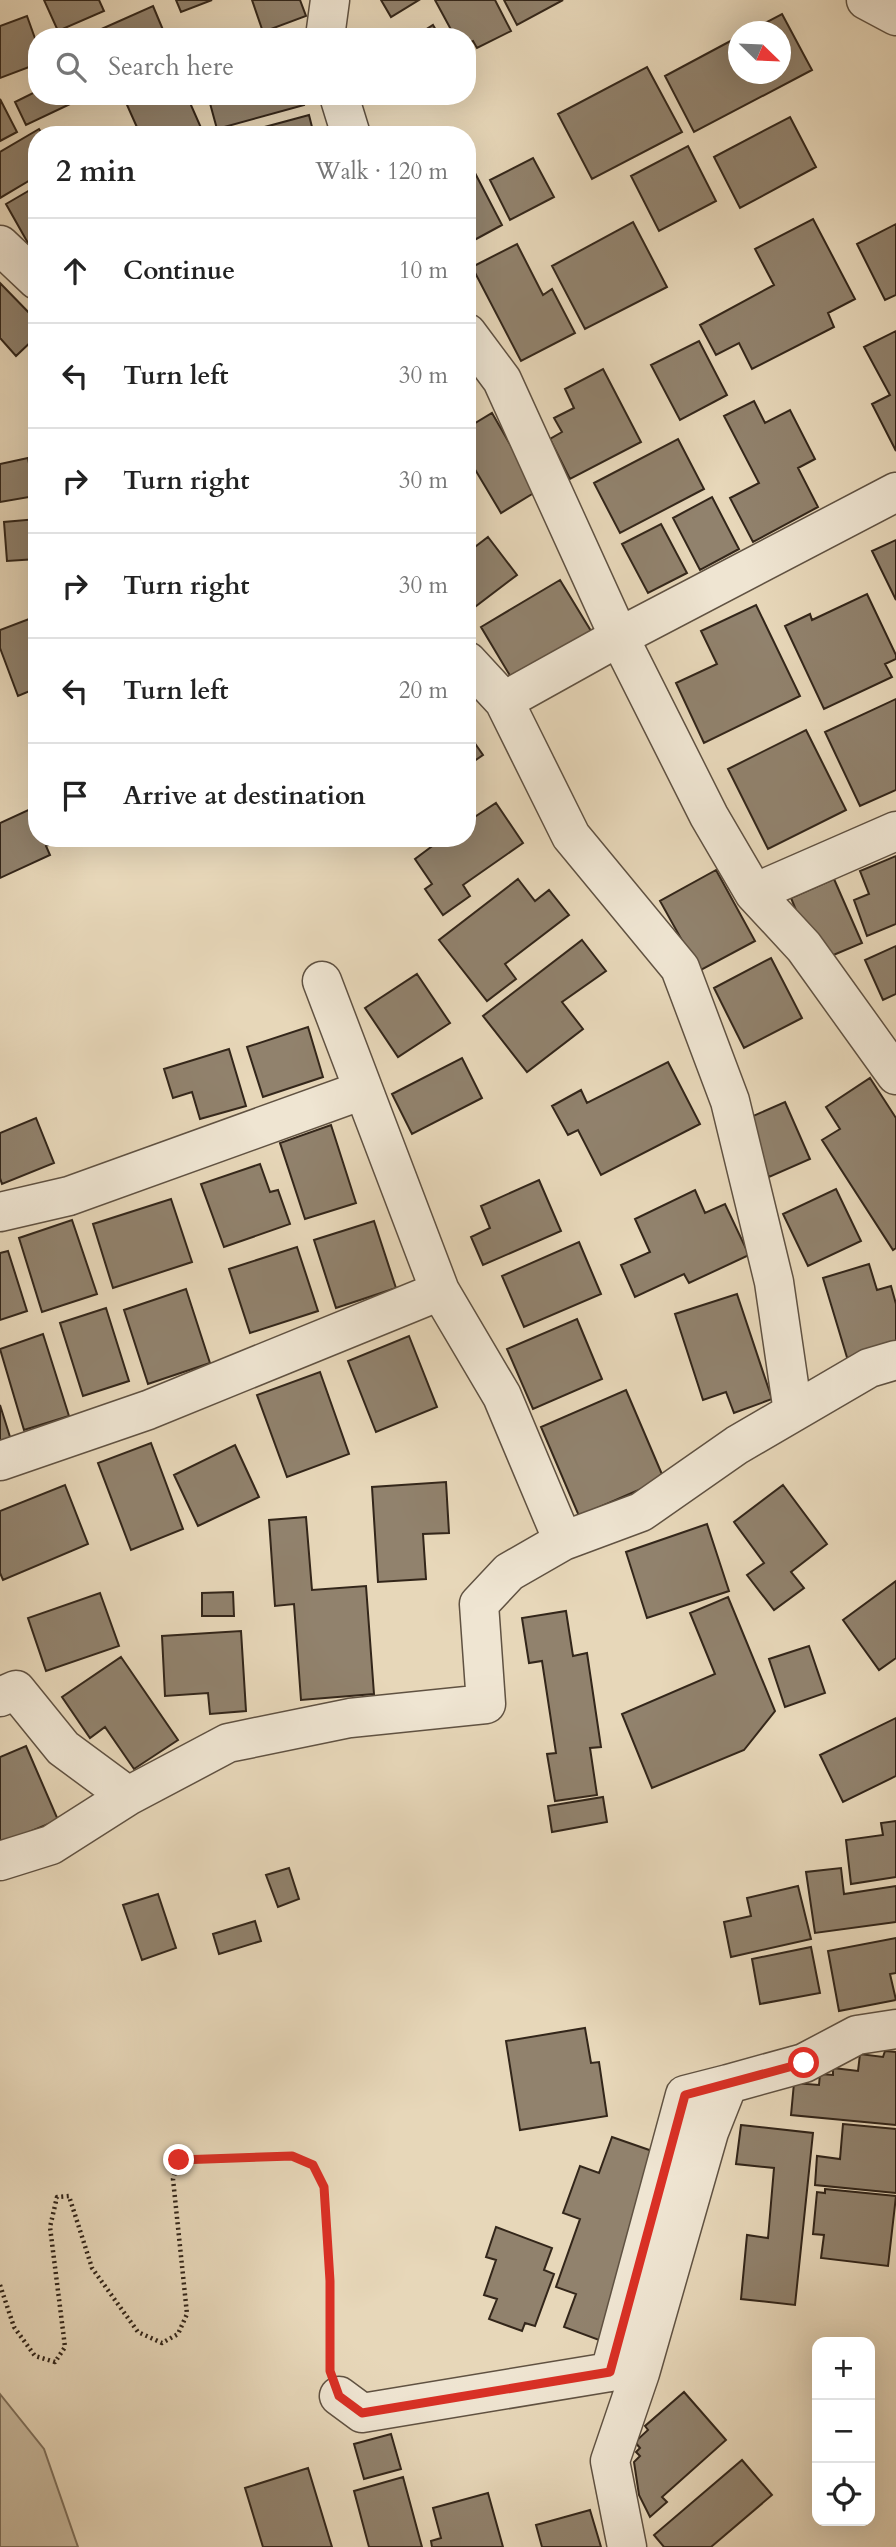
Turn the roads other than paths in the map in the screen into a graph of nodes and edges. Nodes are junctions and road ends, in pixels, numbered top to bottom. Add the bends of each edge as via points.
1 (330, 0) edge
2 (866, 0) edge
3 (896, 16) edge
4 (326, 28) edge
5 (342, 105) edge
6 (348, 126) edge
7 (0, 245) edge
8 (28, 271) edge
9 (476, 345) edge
10 (896, 492) edge
11 (619, 637) junction
12 (476, 671) edge
13 (504, 701) junction
14 (896, 831) edge
15 (754, 893) junction
16 (323, 981) dead end
17 (896, 1075) edge
18 (363, 1090) junction
19 (0, 1212) edge
20 (440, 1291) junction
21 (896, 1360) edge
22 (793, 1412) junction
23 (0, 1461) edge
24 (563, 1541) junction
25 (0, 1697) edge
26 (128, 1796) junction
27 (0, 1861) edge
28 (896, 2029) edge
29 (728, 2084) junction
30 (339, 2396) road end
31 (627, 2547) edge

1 - 4 street
2 - 3 street
5 - 6 street
7 - 8 street
9 - 11 street via 502,380
10 - 11 street
11 - 13 street
11 - 15 street via 709,816
12 - 13 street
13 - 22 street via 571,836 680,968 730,1101 774,1282
14 - 15 street
15 - 17 street via 804,947
16 - 18 street
18 - 19 street via 69,1196
18 - 20 street
20 - 23 street via 148,1410
20 - 24 street via 502,1396
21 - 22 street via 869,1368
22 - 24 street via 642,1512
24 - 26 street via 509,1572 479,1604 486,1704 350,1718 228,1743
25 - 26 street via 16,1690 63,1748
26 - 27 street via 51,1845
28 - 29 street via 857,2035 804,2063
29 - 30 street via 685,2095 610,2372 362,2413
29 - 31 street via 709,2132 610,2461

